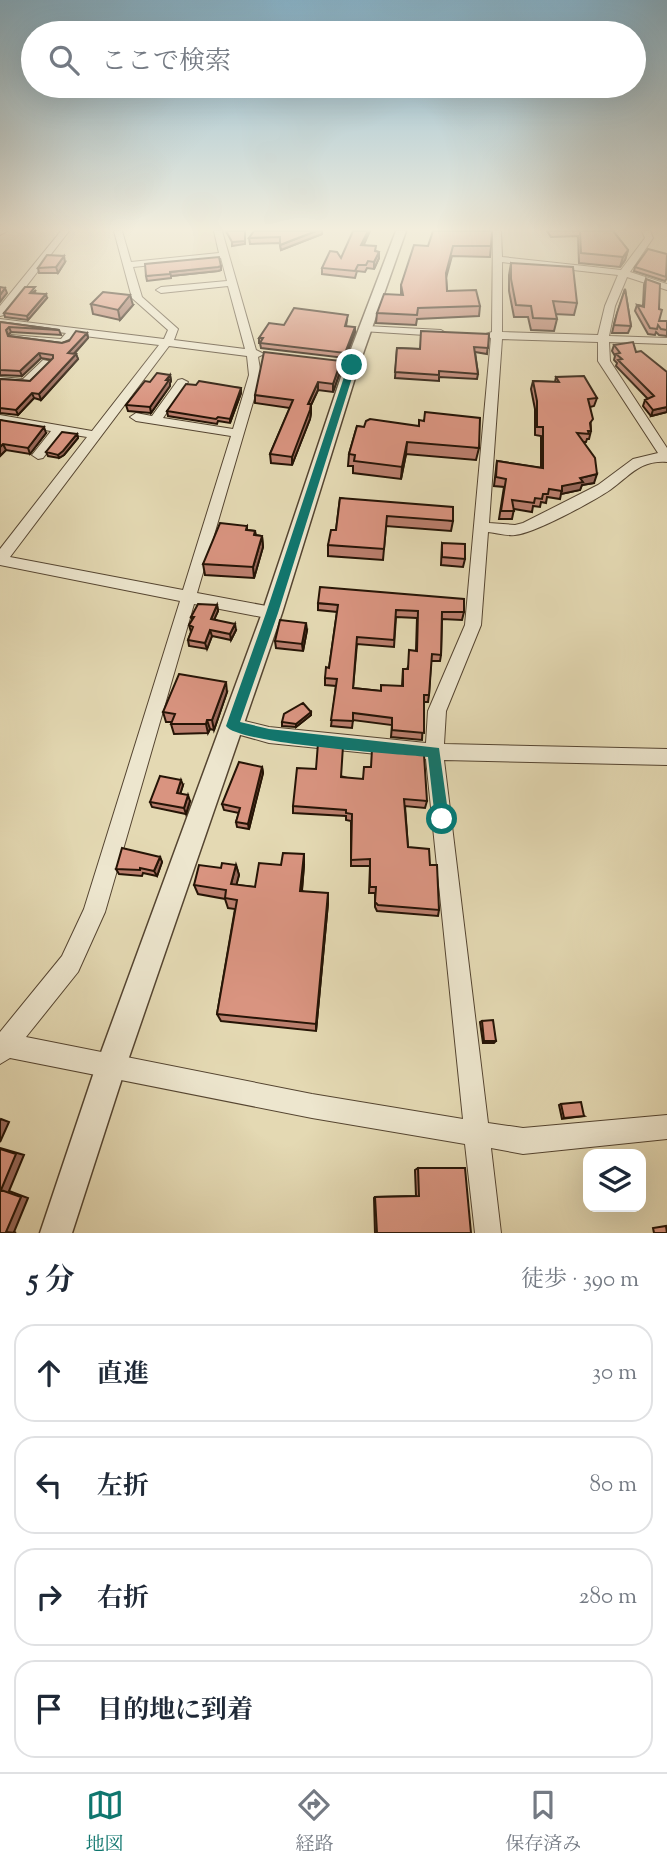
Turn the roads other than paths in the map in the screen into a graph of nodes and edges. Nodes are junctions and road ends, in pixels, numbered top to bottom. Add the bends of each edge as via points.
1 (13, 289) edge
2 (134, 289) edge
3 (177, 289) edge
4 (234, 289) edge
5 (381, 289) edge
6 (498, 289) edge
7 (619, 289) edge
8 (162, 290) dead end
9 (0, 313) edge
10 (0, 322) edge
11 (366, 330) junction
12 (73, 331) junction
13 (458, 333) edge
14 (471, 334) edge
15 (497, 335) junction
16 (15, 337) edge
17 (603, 340) junction
18 (667, 341) edge
19 (166, 343) junction
20 (251, 353) junction
21 (276, 356) edge
22 (47, 362) edge
23 (0, 380) edge
24 (182, 382) dead end
25 (136, 417) dead end
26 (155, 420) junction
27 (1, 421) edge
28 (59, 429) junction
29 (237, 433) junction
30 (96, 435) junction
31 (38, 455) dead end
32 (667, 458) edge
33 (482, 527) junction
34 (0, 560) edge
35 (188, 597) junction
36 (272, 613) junction
37 (232, 726) junction
38 (434, 752) junction
39 (667, 757) edge
40 (2, 1047) edge
41 (111, 1066) junction
42 (667, 1127) edge
43 (476, 1133) junction
44 (55, 1233) edge
45 (488, 1233) edge

1 - 9 street
2 - 19 street via 137,298 173,328
3 - 8 street
4 - 20 street
5 - 11 street
6 - 15 street
7 - 17 street
10 - 12 street
11 - 13 street
11 - 36 street via 346,364
12 - 16 street via 64,343
12 - 19 street
14 - 15 street
15 - 17 street
15 - 33 street
17 - 18 street
17 - 32 street via 604,361
19 - 20 street
19 - 30 street
20 - 21 street
20 - 29 street via 255,375
22 - 23 street via 26,383
24 - 26 street
25 - 26 street
26 - 29 street
27 - 28 street
28 - 30 street
28 - 31 street
29 - 35 street
30 - 34 street
32 - 33 street via 638,462 603,488 527,527
33 - 38 street via 473,625 437,711
34 - 35 street
35 - 36 street
35 - 40 street via 94,912 70,964
36 - 37 street
37 - 38 street via 269,735
37 - 41 street
38 - 39 street
38 - 43 street
40 - 41 street
41 - 43 street
41 - 44 street
42 - 43 street via 523,1141
43 - 45 street

